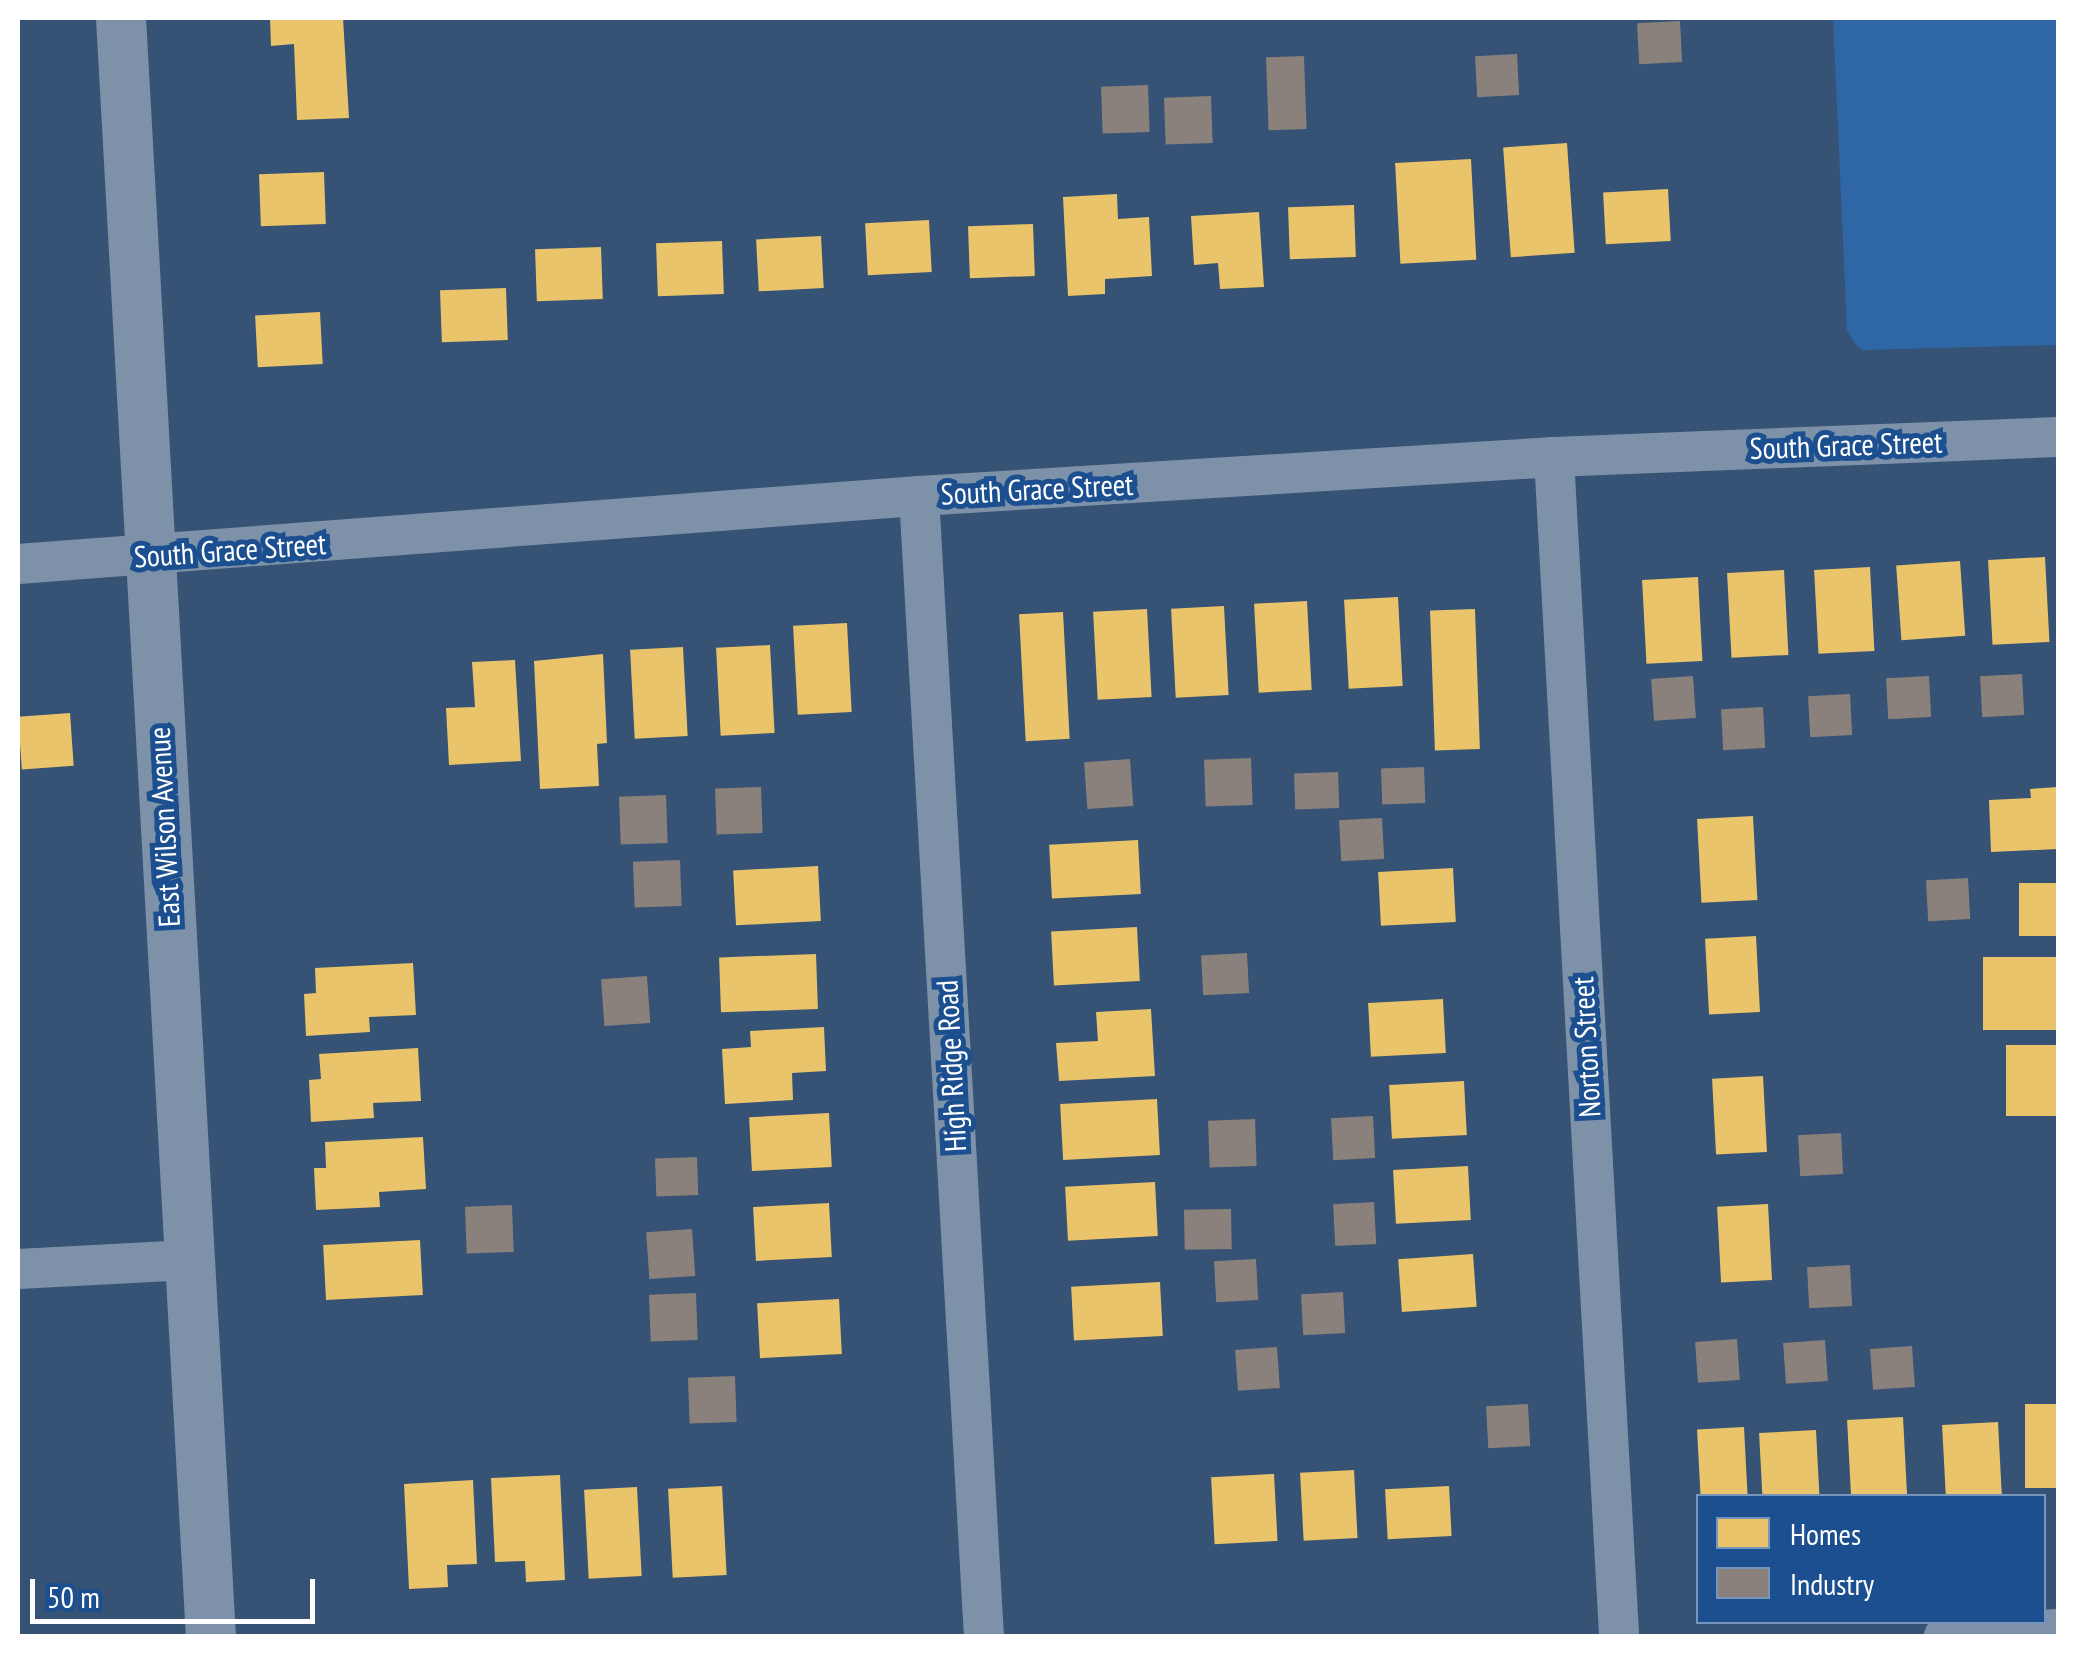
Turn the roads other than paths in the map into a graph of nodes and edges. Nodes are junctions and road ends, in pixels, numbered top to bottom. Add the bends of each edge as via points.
1 (121, 18) edge
2 (2058, 436) edge
3 (1554, 457) junction
4 (919, 496) junction
5 (148, 557) junction
6 (18, 564) edge
7 (189, 1260) junction
8 (18, 1269) edge
9 (2058, 1630) edge
10 (210, 1636) edge
11 (984, 1636) edge
12 (1618, 1636) edge
13 (1944, 1636) edge

1 - 5 street, East Wilson Avenue
2 - 3 street, South Grace Street
3 - 4 street, South Grace Street
3 - 12 street, Norton Street
4 - 5 street, South Grace Street
4 - 11 street, High Ridge Road
5 - 6 street, South Grace Street
5 - 7 street, East Wilson Avenue
7 - 8 street
7 - 10 street, East Wilson Avenue
9 - 13 street

